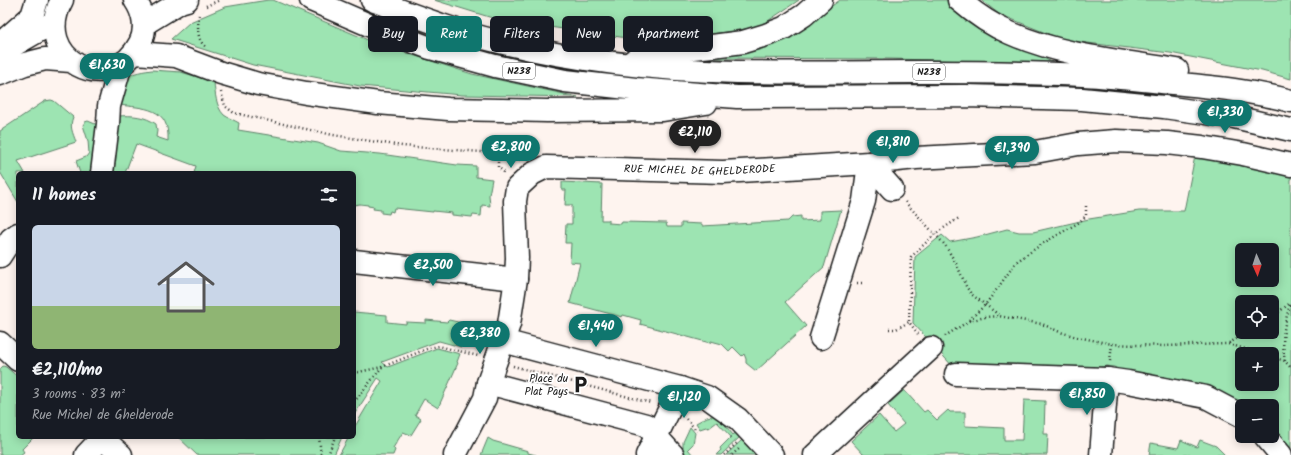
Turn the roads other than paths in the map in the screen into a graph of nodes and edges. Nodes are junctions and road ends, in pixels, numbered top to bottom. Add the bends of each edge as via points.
1 (37, 0) edge
2 (62, 0) edge
3 (135, 0) edge
4 (187, 0) edge
5 (311, 0) edge
6 (372, 0) edge
7 (821, 0) edge
8 (959, 0) edge
9 (54, 22) junction
10 (144, 24) junction
11 (0, 44) edge
12 (0, 53) edge
13 (128, 59) junction
14 (72, 61) junction
15 (629, 64) junction
16 (93, 70) junction
17 (0, 74) edge
18 (1229, 88) junction
19 (738, 97) junction
20 (1291, 101) edge
21 (109, 106) junction
22 (1291, 130) edge
23 (869, 162) junction
24 (1291, 165) edge
25 (102, 171) edge
26 (892, 189) road end
27 (16, 236) edge
28 (0, 256) edge
29 (356, 261) edge
30 (516, 279) junction
31 (820, 338) dead end
32 (0, 343) edge
33 (931, 348) road end
34 (500, 351) junction
35 (16, 358) edge
36 (956, 374) dead end
37 (1107, 379) junction
38 (488, 383) junction
39 (680, 388) junction
40 (1235, 412) edge
41 (101, 439) edge
42 (103, 439) edge
43 (1271, 443) edge
44 (652, 446) edge
45 (86, 455) edge
46 (121, 455) edge
47 (455, 455) edge
48 (673, 455) edge
49 (772, 455) edge
50 (815, 455) edge
51 (1101, 455) edge
52 (1281, 455) edge

1 - 11 main road via 32,16
2 - 9 main road
3 - 10 main road via 142,12
4 - 10 main road
5 - 19 main road, N238 via 430,48 494,66 564,81
6 - 15 main road, N238 via 437,24 497,42 568,56
7 - 15 main road via 791,24 766,35 744,42 644,52
8 - 18 main road via 976,14 1002,29 1033,42 1075,53 1195,73
9 - 12 main road
9 - 14 main road via 55,37 61,50
10 - 13 main road via 142,39
13 - 16 main road via 116,67
13 - 19 main road via 176,56 258,84 378,103 448,109 663,110
13 - 21 main road
14 - 16 main road
14 - 17 main road via 46,59
15 - 18 main road, N238 via 737,72 1083,75
16 - 21 main road
18 - 20 main road, N238
19 - 22 main road, N238 via 964,96 1082,99 1164,106 1234,117
21 - 25 main road
23 - 24 main road, RUE MICHEL DE GHELDERODE via 1035,152 1078,144 1116,141 1196,146
23 - 26 main road
23 - 30 main road, RUE MICHEL DE GHELDERODE via 723,172 546,167 532,174 517,188
23 - 31 main road via 864,201
27 - 28 main road
29 - 30 main road
30 - 34 main road via 509,324
32 - 35 main road
33 - 50 main road
34 - 38 main road
34 - 39 main road
36 - 37 main road
37 - 40 main road via 1206,397
37 - 51 main road
38 - 44 main road via 646,425
38 - 47 main road via 485,398
39 - 44 main road
39 - 49 main road via 707,397 738,419
41 - 45 main road
42 - 46 main road
43 - 52 main road
44 - 48 main road

